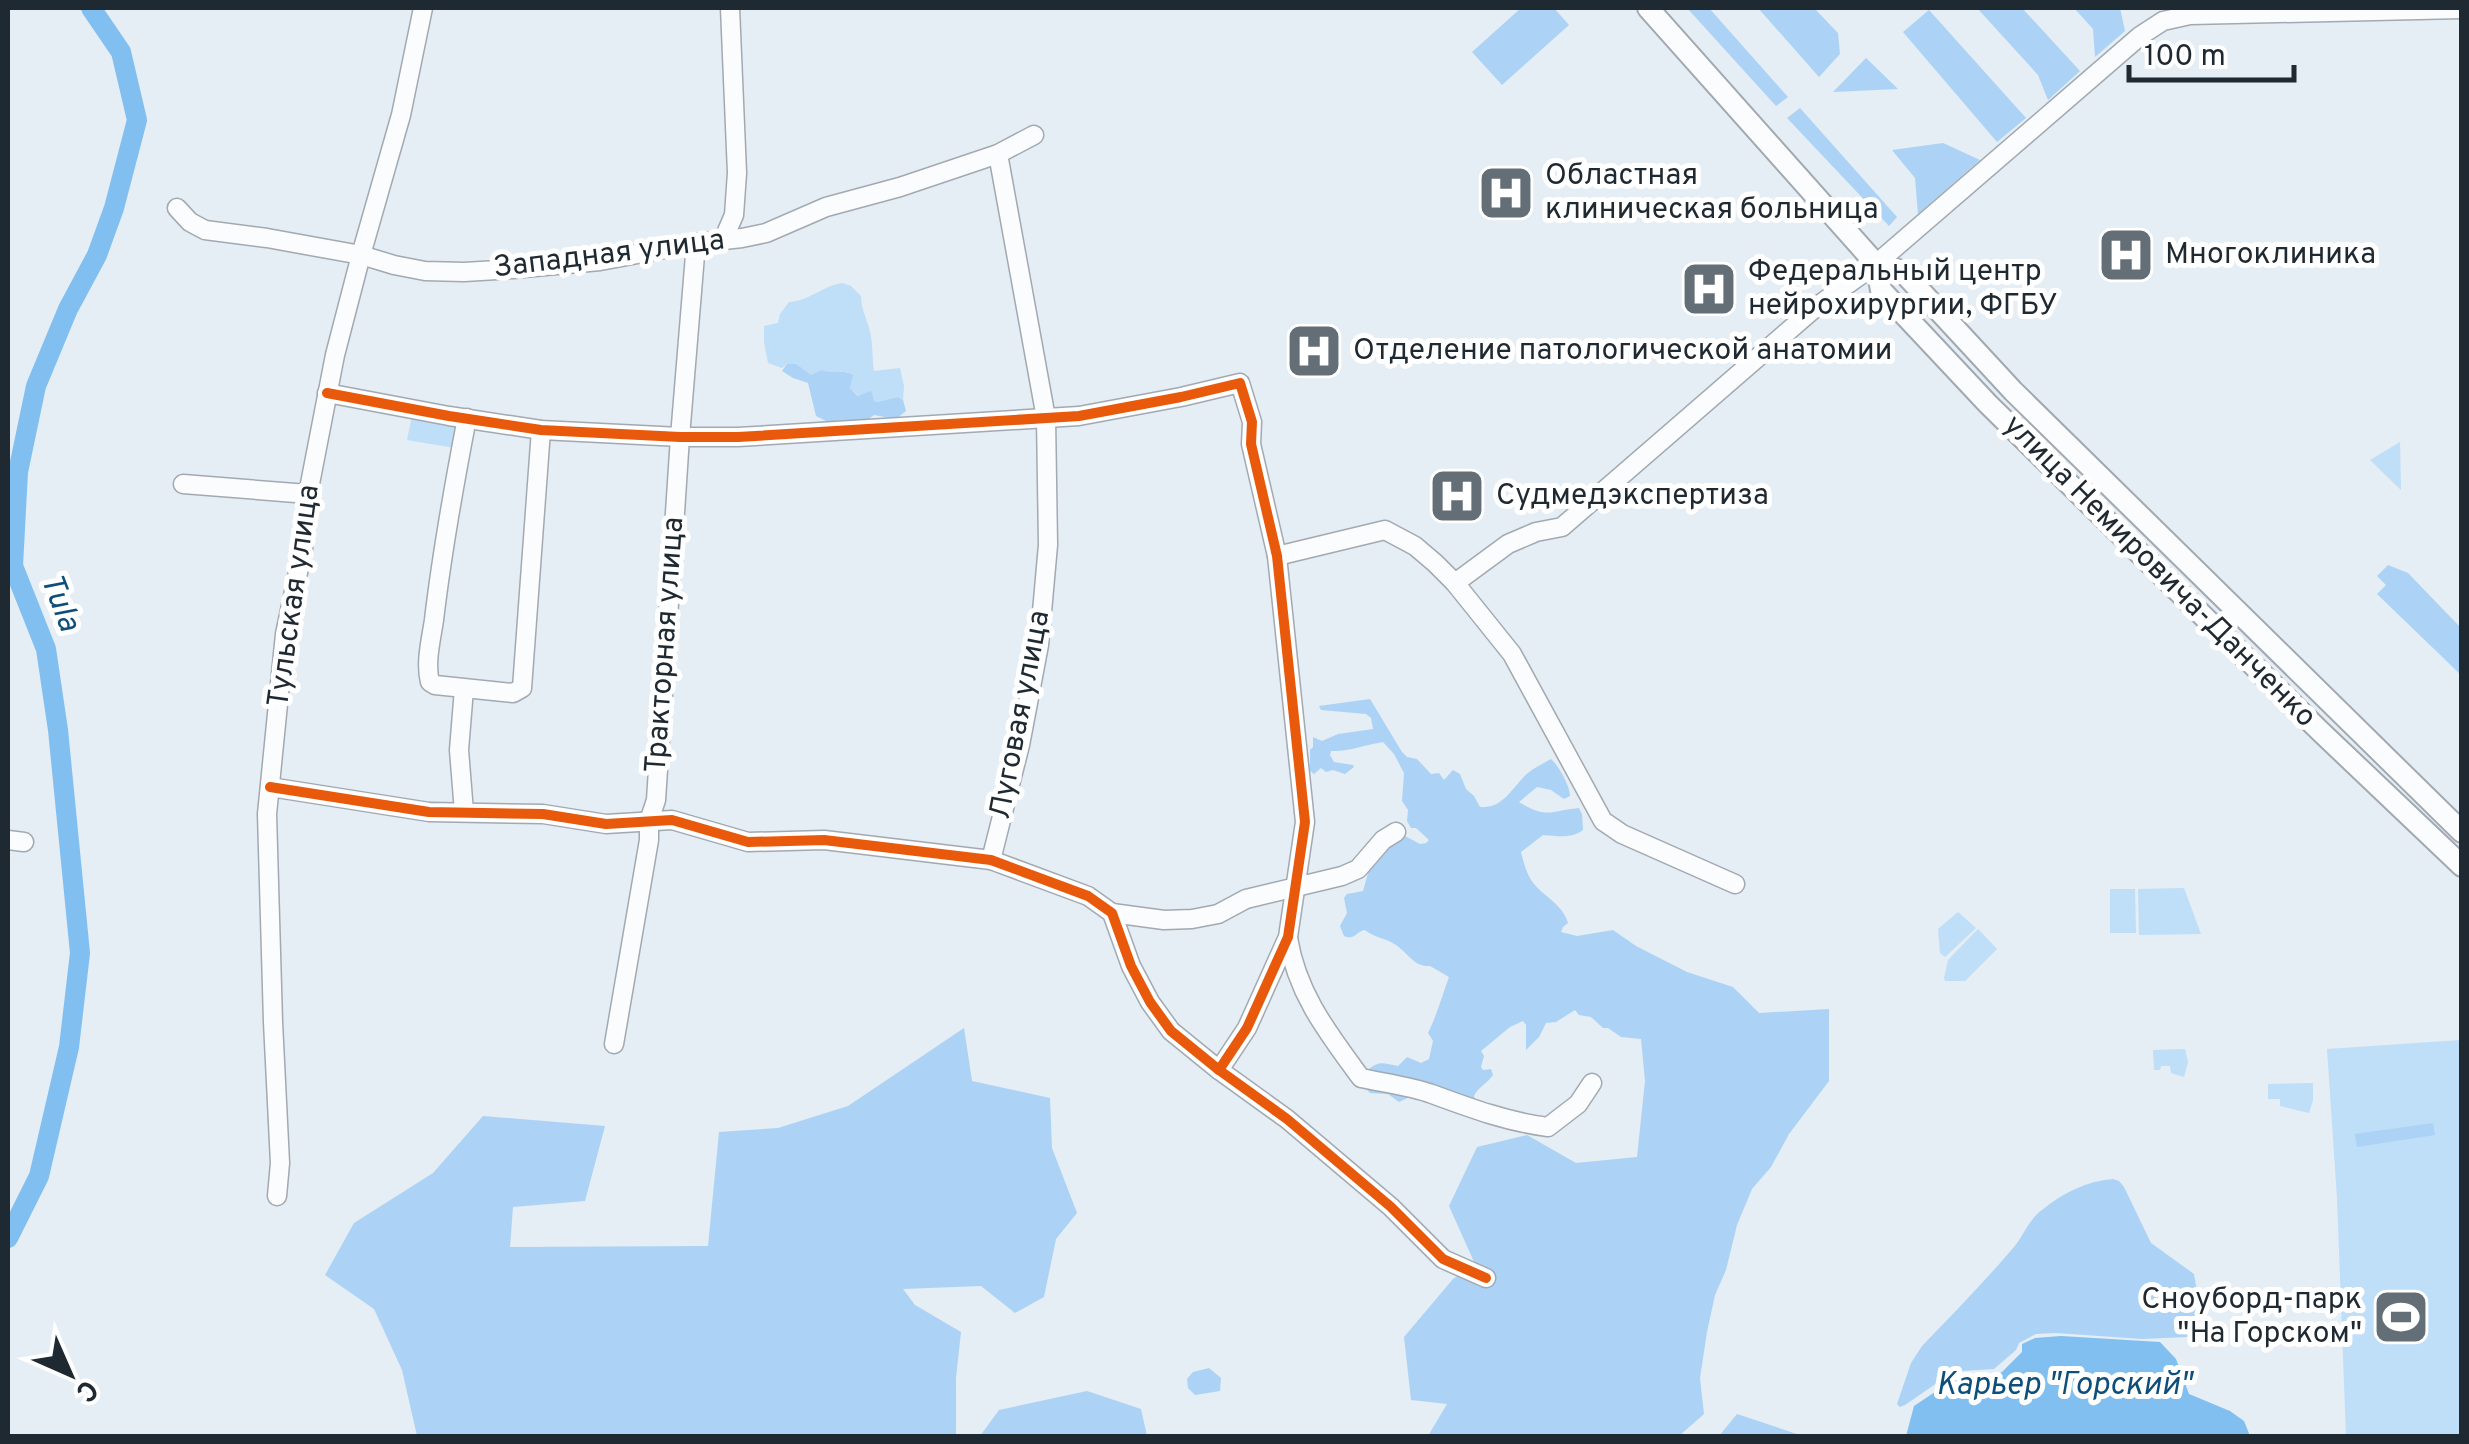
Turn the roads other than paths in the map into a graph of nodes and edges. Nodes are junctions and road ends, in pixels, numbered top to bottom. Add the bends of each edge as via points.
1 (423, 8) edge
2 (730, 8) edge
3 (1648, 8) edge
4 (2462, 9) edge
5 (2181, 11) edge
6 (1034, 135) dead end
7 (998, 154) junction
8 (176, 208) dead end
9 (724, 238) junction
10 (696, 243) junction
11 (360, 255) junction
12 (1876, 264) junction
13 (328, 392) junction
14 (467, 418) junction
15 (1046, 418) junction
16 (541, 430) junction
17 (680, 438) junction
18 (183, 484) dead end
19 (308, 494) junction
20 (1278, 556) junction
21 (1455, 583) junction
22 (464, 689) junction
23 (270, 788) junction
24 (464, 812) junction
25 (649, 821) junction
26 (1396, 832) dead end
27 (2462, 832) edge
28 (992, 860) junction
29 (2462, 866) edge
30 (1735, 884) dead end
31 (1295, 886) junction
32 (1112, 913) junction
33 (1288, 938) junction
34 (614, 1044) dead end
35 (1218, 1070) junction
36 (1592, 1083) dead end
37 (276, 1196) dead end
38 (1486, 1278) dead end

1 - 11 street, Тульская улица via 401,116
2 - 9 street via 737,173 734,215
3 - 12 main road, улица Немировича-Данченко
4 - 5 street
5 - 12 street via 2140,36
6 - 7 street, Западная улица
7 - 9 street, Западная улица via 826,207 766,233
7 - 15 street, Луговая улица
8 - 11 street, Западная улица via 205,230
9 - 10 street, Западная улица
10 - 11 street, Западная улица via 600,261 464,272
10 - 17 street, Тракторная улица
11 - 13 street, Тульская улица
12 - 21 street via 1816,307 1562,527 1508,544
12 - 27 main road, улица Немировича-Данченко via 1902,270 2013,391
12 - 29 main road, улица Немировича-Данченко via 1882,290 1988,404
13 - 14 street
13 - 19 street, Тульская улица
14 - 16 street
14 - 22 street via 428,668 434,686
15 - 17 street
15 - 20 street via 1240,383
15 - 28 street, Луговая улица via 1048,545 1040,645
16 - 17 street
16 - 22 street via 522,688
17 - 25 street, Тракторная улица via 656,800
18 - 19 street
19 - 23 street, Тульская улица
20 - 21 street via 1385,530 1415,546
20 - 31 street via 1305,822
21 - 30 street via 1512,654 1602,821
22 - 24 street
23 - 24 street
23 - 37 street, Тульская улица
24 - 25 street via 606,824
25 - 28 street via 672,820 748,842 824,840
25 - 34 street, Тракторная улица
26 - 31 street via 1358,869
28 - 32 street via 1088,896
31 - 32 street via 1192,919
31 - 33 street
32 - 35 street via 1150,1002 1170,1031
33 - 35 street via 1248,1028
33 - 36 street via 1310,1005 1361,1078 1548,1127
35 - 38 street via 1287,1119 1443,1259

